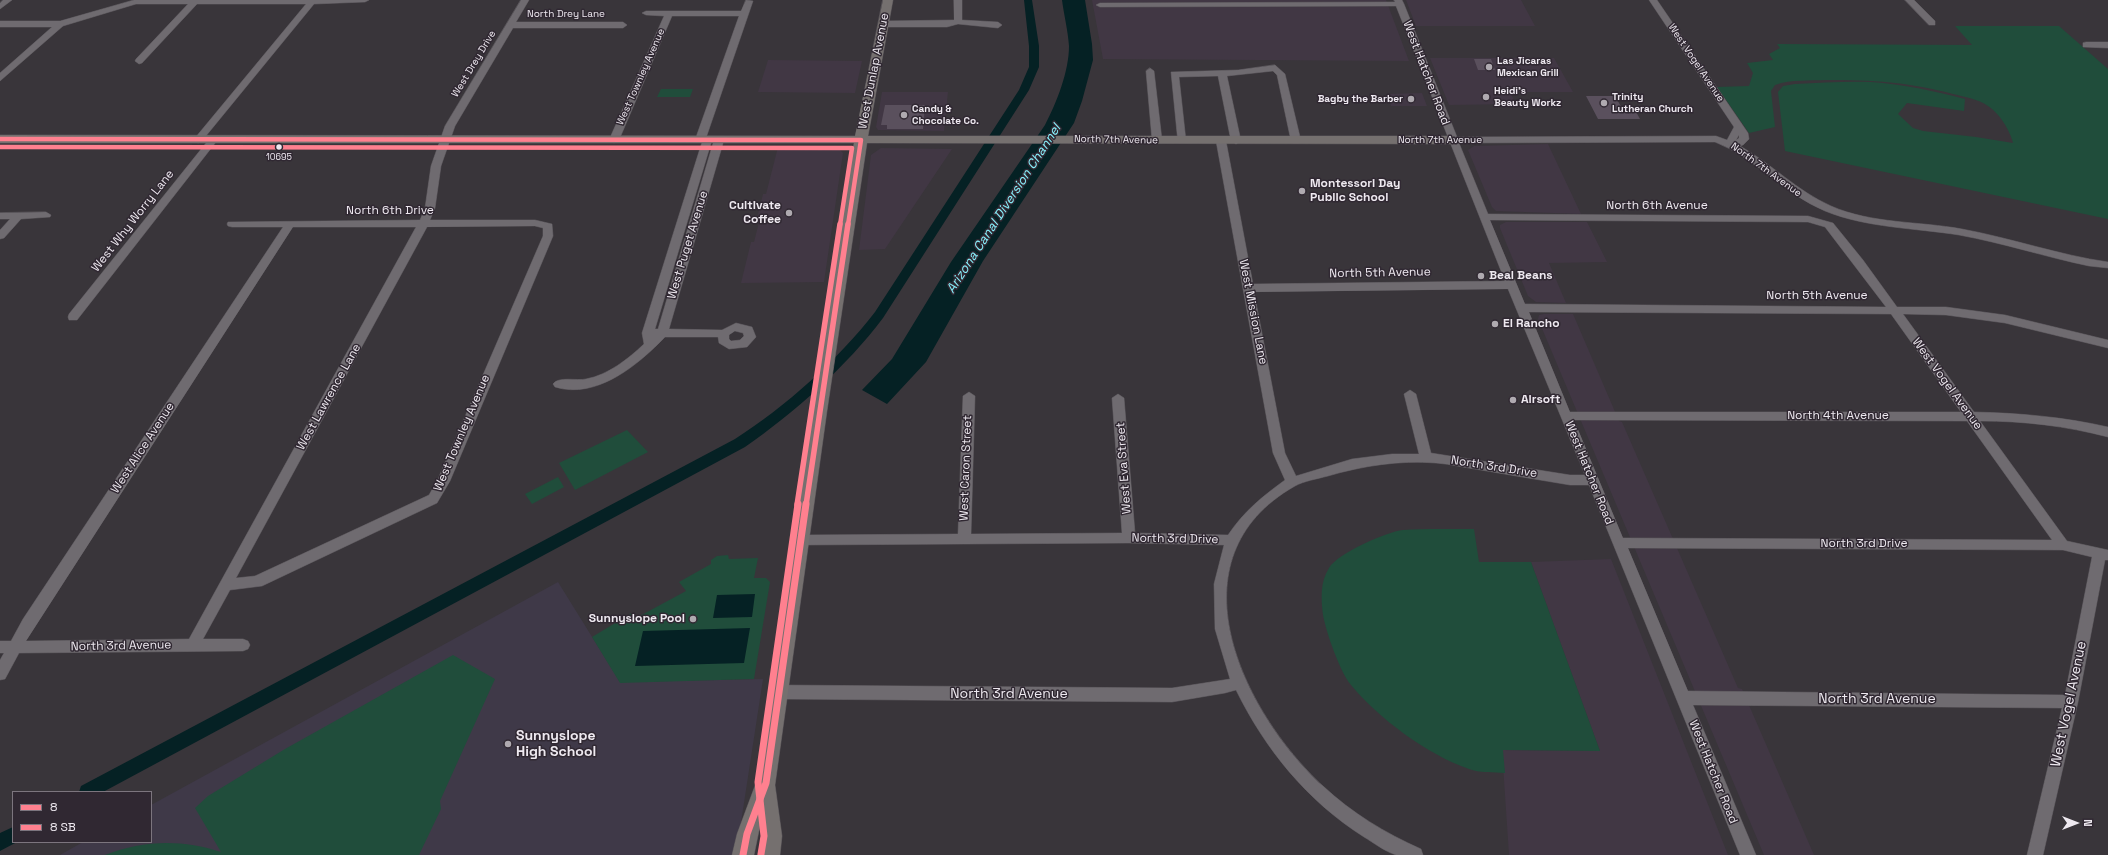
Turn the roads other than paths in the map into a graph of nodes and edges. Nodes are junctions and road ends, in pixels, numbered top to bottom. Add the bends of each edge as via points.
1 (8, 0) edge
2 (365, 0) edge
3 (525, 0) edge
4 (888, 0) edge
5 (958, 0) edge
6 (1653, 0) edge
7 (1909, 0) edge
8 (195, 2) junction
9 (312, 2) junction
10 (749, 2) dead end
11 (1399, 2) edge
12 (1100, 5) dead end
13 (0, 7) edge
14 (646, 13) dead end
15 (669, 13) junction
16 (744, 14) junction
17 (958, 22) junction
18 (1932, 23) dead end
19 (0, 24) edge
20 (60, 24) junction
21 (883, 24) junction
22 (998, 24) dead end
23 (510, 25) junction
24 (623, 25) dead end
25 (2086, 45) dead end
26 (2108, 45) edge
27 (139, 61) dead end
28 (1150, 71) dead end
29 (1222, 74) junction
30 (0, 78) edge
31 (0, 139) edge
32 (198, 140) junction
33 (213, 140) junction
34 (614, 140) junction
35 (709, 140) junction
36 (861, 140) junction
37 (1158, 140) junction
38 (1453, 140) junction
39 (444, 141) junction
40 (1181, 141) junction
41 (1221, 141) junction
42 (1236, 141) junction
43 (1296, 141) junction
44 (1730, 144) junction
45 (46, 215) dead end
46 (0, 216) edge
47 (18, 216) junction
48 (1484, 218) junction
49 (232, 224) dead end
50 (290, 224) junction
51 (423, 224) junction
52 (1830, 224) joint
53 (548, 226) joint
54 (0, 236) edge
55 (2108, 265) edge
56 (668, 266) junction
57 (682, 266) junction
58 (1512, 285) junction
59 (1249, 288) junction
60 (1522, 308) junction
61 (1894, 309) junction
62 (73, 317) dead end
63 (648, 333) junction
64 (662, 333) junction
65 (724, 334) dead end
66 (2108, 344) edge
67 (650, 346) junction
68 (559, 384) dead end
69 (1410, 394) dead end
70 (969, 396) dead end
71 (1118, 398) dead end
72 (1566, 416) junction
73 (1971, 416) junction
74 (2108, 432) edge
75 (1426, 458) junction
76 (1592, 480) junction
77 (1292, 482) junction
78 (1129, 538) junction
79 (964, 539) junction
80 (800, 540) junction
81 (1232, 540) junction
82 (1618, 543) junction
83 (2063, 545) junction
84 (2104, 553) edge
85 (226, 585) junction
86 (193, 645) junction
87 (243, 645) dead end
88 (0, 647) edge
89 (15, 647) junction
90 (0, 674) edge
91 (1237, 682) junction
92 (778, 692) junction
93 (1683, 698) junction
94 (2071, 702) junction
95 (766, 783) junction
96 (1386, 850) edge
97 (743, 855) edge
98 (770, 855) edge
99 (1415, 855) edge
100 (1748, 855) edge
101 (2035, 855) edge

1 - 13 street
2 - 9 street
3 - 23 street, West Drey Drive
4 - 21 main road, West Dunlap Avenue
5 - 17 street
6 - 44 street, West Vogel Avenue via 1743,133 1744,139 1740,143
7 - 18 street
8 - 9 street
8 - 20 street via 136,2
8 - 27 street
9 - 32 street
10 - 16 street, West Puget Avenue
11 - 12 street
11 - 38 street, West Hatcher Road
14 - 15 street
15 - 16 street
15 - 34 street, West Townley Avenue
16 - 35 street, West Puget Avenue
17 - 21 street
17 - 22 street
19 - 20 street
20 - 30 street
21 - 36 main road, West Dunlap Avenue
23 - 24 street, North Drey Lane
23 - 39 street, West Drey Drive via 450,126
25 - 26 street
28 - 37 street
29 - 40 street via 1174,74
29 - 42 street
29 - 43 street via 1275,68 1281,74
31 - 32 main road, North 7th Avenue
32 - 33 main road, North 7th Avenue
33 - 39 main road, North 7th Avenue
33 - 62 street, West Why Worry Lane
34 - 35 main road, North 7th Avenue
34 - 39 main road, North 7th Avenue
35 - 36 main road, North 7th Avenue
35 - 56 street, West Puget Avenue
35 - 57 street, West Puget Avenue
36 - 37 main road, North 7th Avenue
36 - 80 main road, West Dunlap Avenue
37 - 40 main road, North 7th Avenue
38 - 43 main road, North 7th Avenue
38 - 44 street, North 7th Avenue via 1700,138 1716,139
38 - 48 street, West Hatcher Road
39 - 51 street, West Lawrence Lane via 436,166 430,208
40 - 41 main road, North 7th Avenue
41 - 42 main road, North 7th Avenue
41 - 59 street, West Mission Lane
42 - 43 main road, North 7th Avenue
44 - 55 street, North 7th Avenue via 1811,201 1845,215 1960,232
45 - 47 street
46 - 47 street
47 - 54 street
48 - 52 street, North 6th Avenue via 1808,219
48 - 58 street, West Hatcher Road
49 - 50 street, North 6th Drive
50 - 51 street, North 6th Drive
50 - 89 street, West Alice Avenue via 28,623
51 - 53 street, North 6th Drive via 535,223
51 - 85 street, West Lawrence Lane
52 - 61 street, West Vogel Avenue
53 - 85 street, West Townley Avenue via 548,236 444,481 433,499 257,582
56 - 57 street
56 - 63 street, West Puget Avenue
57 - 64 street, West Puget Avenue
58 - 59 street, North 5th Avenue
58 - 60 street, West Hatcher Road
59 - 77 street, West Mission Lane via 1279,453
60 - 61 street, North 5th Avenue
60 - 72 street, West Hatcher Road
61 - 66 street, North 5th Avenue via 1990,316
61 - 73 street, West Vogel Avenue
63 - 64 street
63 - 67 street, West Puget Avenue
64 - 65 street
64 - 67 street, West Puget Avenue
67 - 68 street, West Puget Avenue via 642,354 597,380
69 - 75 street
70 - 79 street, West Caron Street
71 - 78 street, West Eva Street
72 - 73 street, North 4th Avenue
72 - 76 street, West Hatcher Road
73 - 74 street, North 4th Avenue via 2049,420
73 - 83 street, West Vogel Avenue
75 - 76 street, North 3rd Drive via 1570,480
75 - 77 street, North 3rd Drive via 1352,464
76 - 82 street, West Hatcher Road
77 - 81 street, North 3rd Drive via 1260,506
78 - 79 street, North 3rd Drive
78 - 81 street, North 3rd Drive
79 - 80 street, North 3rd Drive
80 - 92 main road, West Dunlap Avenue
81 - 91 street via 1220,576 1219,603 1222,634
82 - 83 street, North 3rd Drive
82 - 93 street, West Hatcher Road
83 - 84 street, North 3rd Drive
84 - 94 street, West Vogel Avenue
85 - 86 street, West Lawrence Lane
86 - 87 street, North 3rd Avenue
86 - 89 street, North 3rd Avenue
88 - 89 street, North 3rd Avenue
89 - 90 street, West Alice Avenue
91 - 92 street, North 3rd Avenue via 1224,688 1172,695
91 - 96 street via 1247,703 1268,734 1300,774
92 - 95 main road, West Dunlap Avenue
93 - 94 street, North 3rd Avenue
93 - 100 street, West Hatcher Road
94 - 101 street, West Vogel Avenue
95 - 97 main road, West Dunlap Avenue via 747,834
95 - 98 main road, West Dunlap Avenue via 772,836
96 - 99 street

